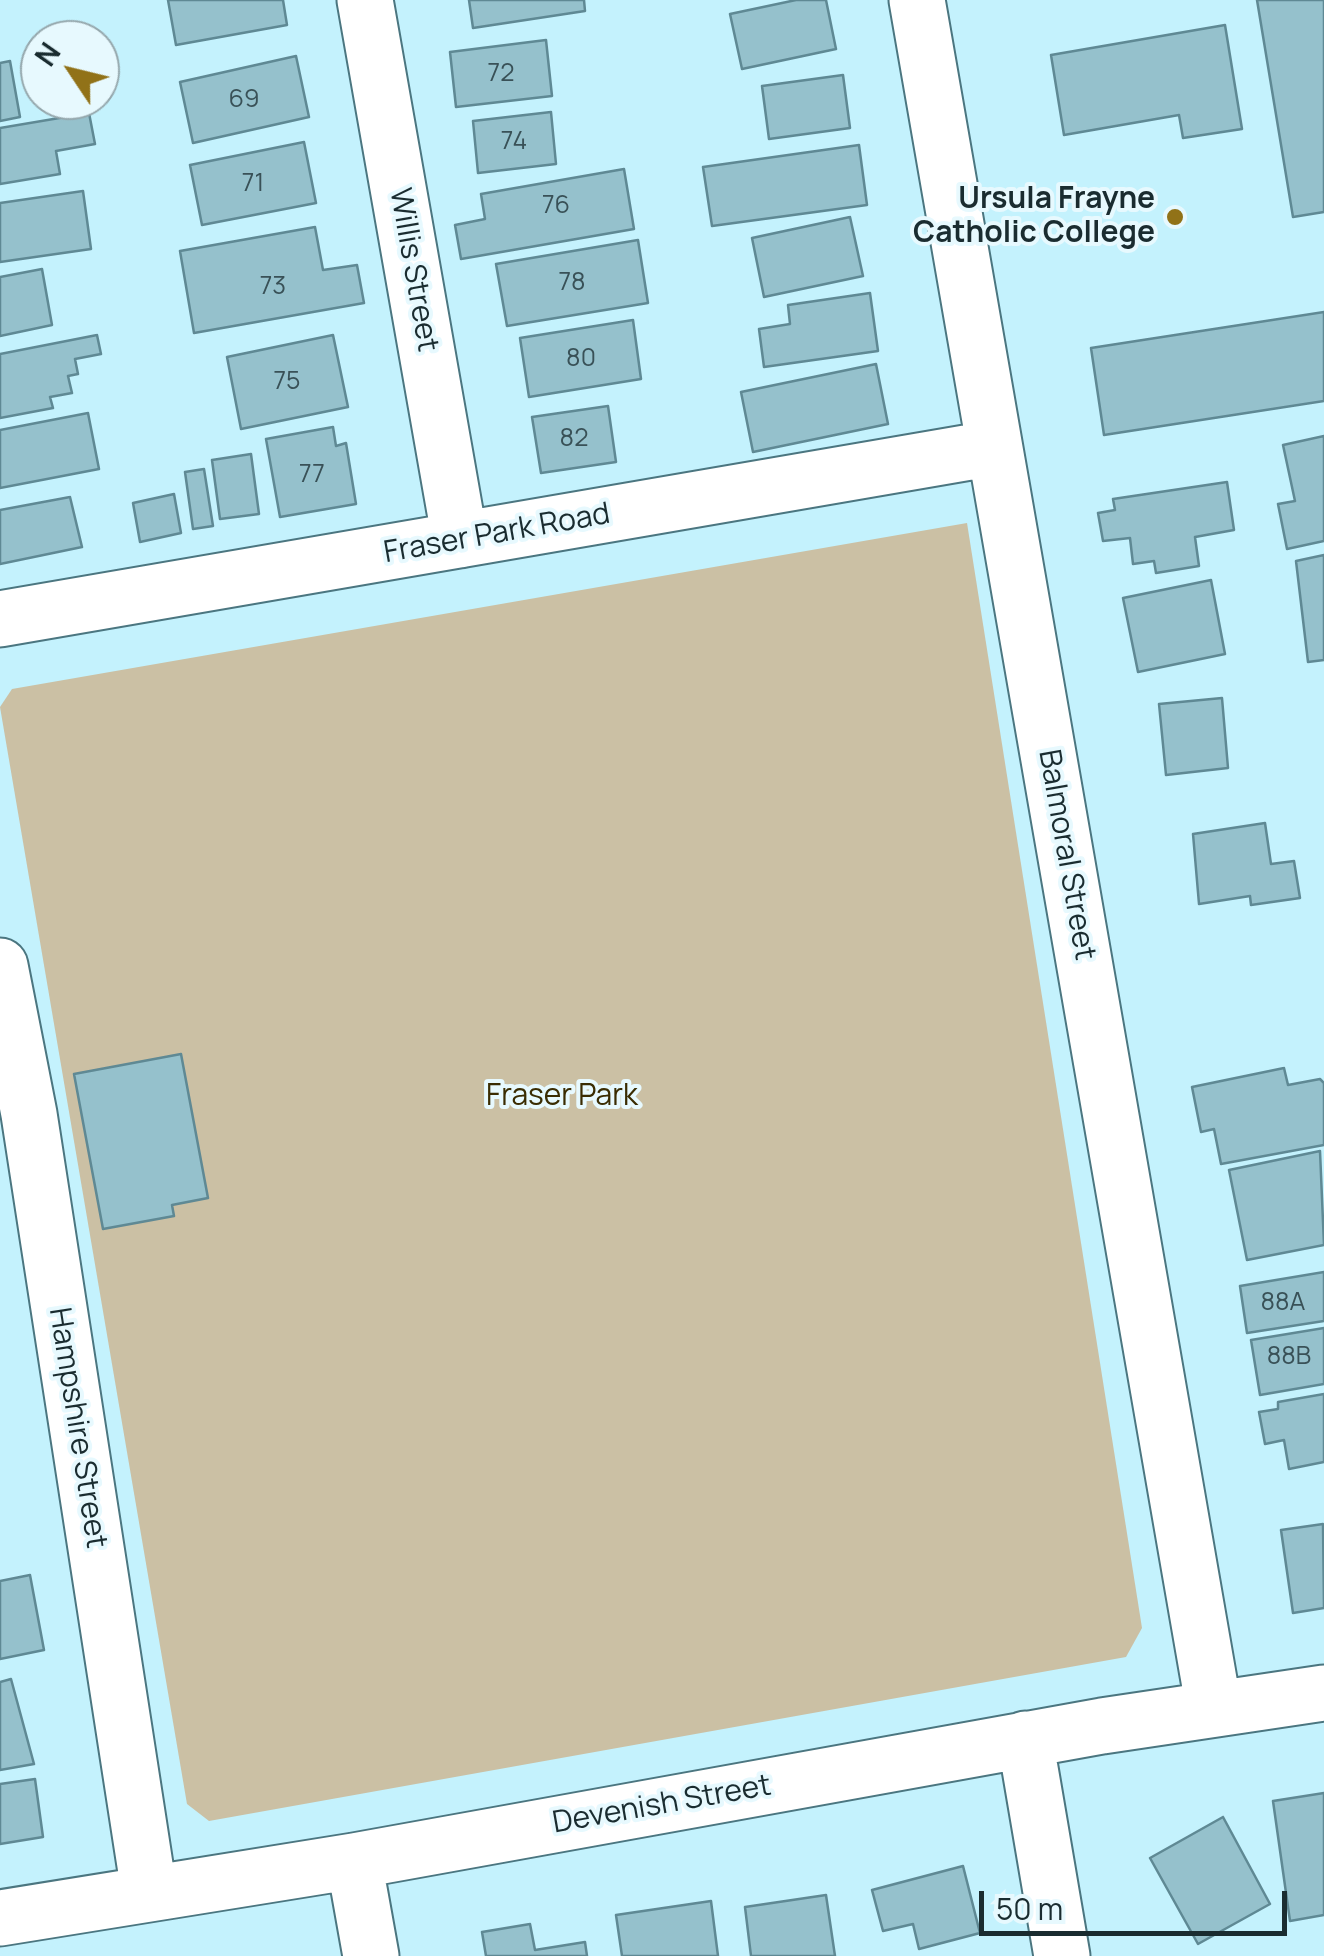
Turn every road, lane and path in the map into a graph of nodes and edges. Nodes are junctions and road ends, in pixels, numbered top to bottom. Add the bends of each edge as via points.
1 (366, 0) edge
2 (917, 0) edge
3 (994, 448) junction
4 (460, 540) junction
5 (0, 620) edge
6 (0, 966) edge
7 (1324, 1693) edge
8 (1214, 1709) junction
9 (1026, 1739) junction
10 (354, 1860) junction
11 (148, 1891) junction
12 (0, 1918) edge
13 (371, 1956) edge
14 (1062, 1956) edge

1 - 4 street, Willis Street
2 - 3 street, Balmoral Street
3 - 4 street, Fraser Park Road
3 - 8 street, Balmoral Street
4 - 5 street, Fraser Park Road
6 - 11 street, Hampshire Street via 29,1114
7 - 8 street, Devenish Street
8 - 9 street, Devenish Street
9 - 10 street, Devenish Street
9 - 14 street
10 - 11 street, Devenish Street
10 - 13 street
11 - 12 street, Devenish Street

